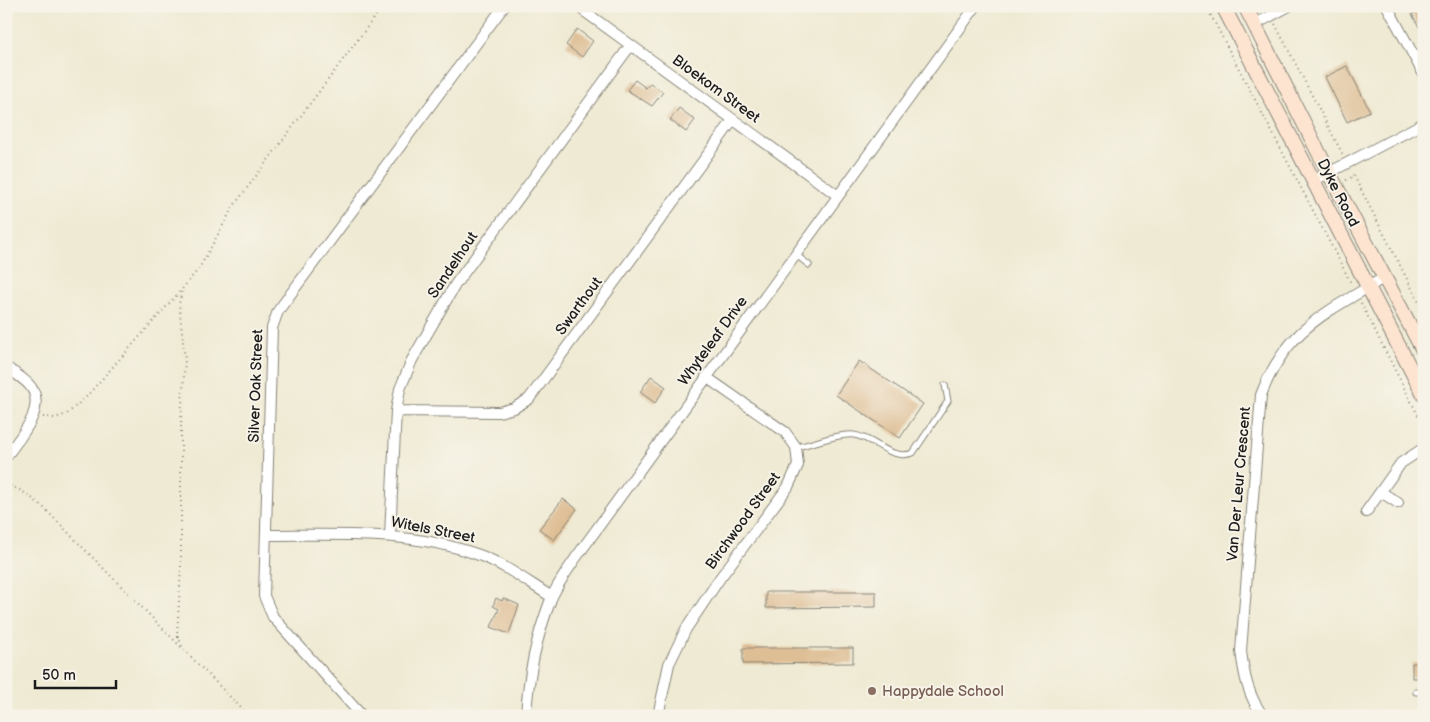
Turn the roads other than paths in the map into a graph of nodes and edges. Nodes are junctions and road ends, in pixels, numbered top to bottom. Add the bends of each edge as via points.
1 (504, 6) edge
2 (577, 6) edge
3 (976, 6) edge
4 (1223, 6) edge
5 (1245, 6) edge
6 (1289, 6) edge
7 (1387, 6) edge
8 (1254, 25) junction
9 (630, 46) junction
10 (1420, 55) edge
11 (1424, 75) edge
12 (733, 120) junction
13 (1424, 123) edge
14 (1329, 173) junction
15 (1313, 181) junction
16 (837, 195) junction
17 (795, 254) junction
18 (809, 264) dead end
19 (1385, 277) junction
20 (1362, 290) junction
21 (1424, 352) edge
22 (6, 367) edge
23 (706, 376) junction
24 (945, 386) dead end
25 (1424, 394) edge
26 (396, 411) junction
27 (796, 447) junction
28 (1424, 448) edge
29 (6, 457) edge
30 (1381, 492) junction
31 (1398, 503) dead end
32 (1366, 512) dead end
33 (266, 535) junction
34 (390, 535) junction
35 (552, 597) junction
36 (1416, 692) dead end
37 (1424, 692) edge
38 (362, 716) edge
39 (526, 716) edge
40 (658, 716) edge
41 (1263, 716) edge

1 - 33 street, Silver Oak Street via 275,318 271,333
2 - 9 street, Bloekom Street
3 - 16 street, Whyteleaf Drive
4 - 15 street, Dyke Road
5 - 8 street, Dyke Road
6 - 8 street
7 - 10 street
8 - 14 street, Dyke Road
9 - 12 street, Bloekom Street
9 - 26 street, Sandelhout via 455,285 412,360 400,388
10 - 11 street
12 - 16 street, Bloekom Street
12 - 26 street, Swarthout via 529,399 499,412
13 - 14 street
14 - 15 street
14 - 19 street, Dyke Road
15 - 20 street, Dyke Road
16 - 17 street, Whyteleaf Drive
17 - 18 lane
17 - 23 street, Whyteleaf Drive
19 - 20 street, Van Der Leur Crescent
19 - 21 street, Dyke Road
20 - 25 street, Dyke Road
20 - 41 street, Van Der Leur Crescent via 1316,318 1298,334 1276,362 1261,395 1241,650 1253,703
22 - 29 street via 32,389 35,398 33,417
23 - 27 street via 785,432
23 - 35 street, Whyteleaf Drive via 575,559
24 - 27 lane via 948,401 913,453 897,455 851,435
26 - 34 street, Sandelhout
27 - 40 street, Birchwood Street via 798,465 794,477 696,613 676,647 665,678
28 - 30 street via 1401,463
30 - 31 street
30 - 32 street
33 - 34 street, Witels Street
33 - 38 street, Silver Oak Street via 264,587 270,612
34 - 35 street, Witels Street via 480,555
35 - 39 street, Whyteleaf Drive via 538,640
36 - 37 lane

